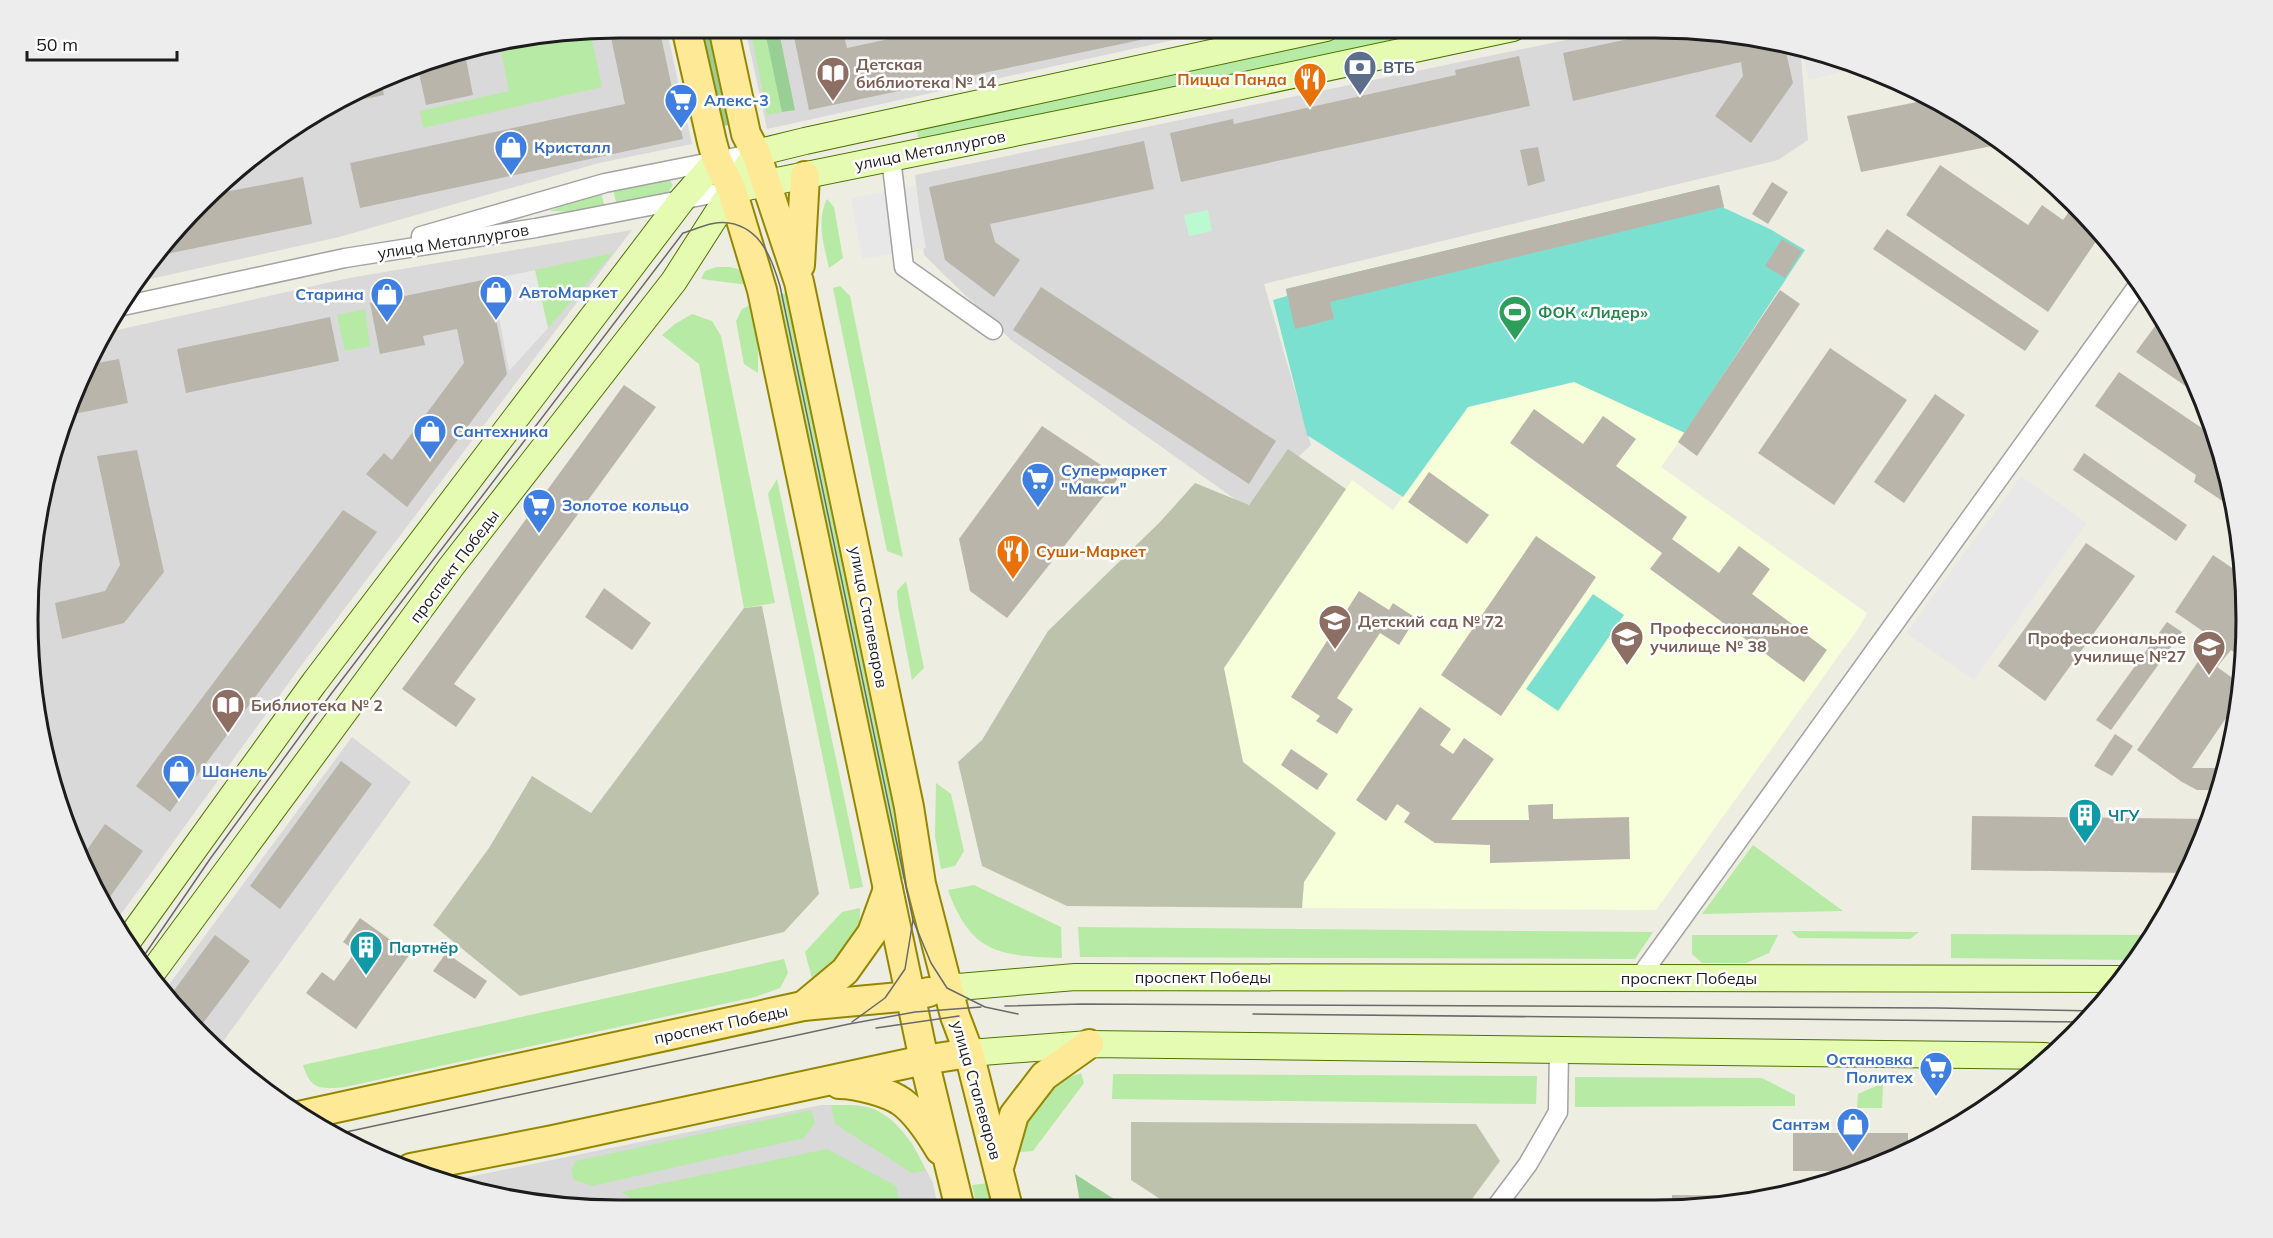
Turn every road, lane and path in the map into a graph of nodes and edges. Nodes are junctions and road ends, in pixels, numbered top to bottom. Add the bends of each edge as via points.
1 (689, 38) edge
2 (725, 38) edge
3 (1280, 38) edge
4 (1467, 38) edge
5 (756, 153) junction
6 (891, 158) junction
7 (717, 160) junction
8 (805, 176) junction
9 (766, 183) junction
10 (732, 190) junction
11 (681, 201) junction
12 (345, 258) junction
13 (799, 282) junction
14 (2134, 291) edge
15 (131, 304) edge
16 (993, 330) dead end
17 (888, 890) junction
18 (132, 936) edge
19 (155, 969) edge
20 (1640, 978) junction
21 (2110, 979) edge
22 (947, 988) junction
23 (911, 996) junction
24 (803, 1006) junction
25 (1089, 1044) junction
26 (1559, 1050) junction
27 (969, 1053) junction
28 (2037, 1056) edge
29 (924, 1060) junction
30 (819, 1084) junction
31 (313, 1113) edge
32 (421, 1166) edge
33 (999, 1166) junction
34 (953, 1175) junction
35 (958, 1200) edge
36 (1006, 1200) edge
37 (1501, 1200) edge

1 - 7 main road
2 - 5 main road, улица Сталеваров via 746,134
3 - 5 street, улица Металлургов
4 - 6 street, улица Металлургов
5 - 7 street, улица Металлургов
5 - 9 main road, улица Сталеваров
5 - 10 street, проспект Победы
6 - 8 street, улица Металлургов
6 - 16 street via 904,267
7 - 10 main road
7 - 11 street
7 - 12 street, улица Металлургов via 605,183
8 - 9 street, улица Металлургов
8 - 13 main road
9 - 10 street, улица Металлургов
9 - 13 main road, улица Сталеваров
10 - 11 street, улица Металлургов
10 - 17 main road via 762,290
10 - 19 street, проспект Победы via 674,281 451,567
11 - 12 street, улица Металлургов
11 - 18 street via 321,674
12 - 15 street, улица Металлургов
13 - 22 main road, улица Сталеваров via 909,807 921,884
14 - 20 street
17 - 23 main road
17 - 24 main road via 872,933 845,971
20 - 21 street, проспект Победы
20 - 22 street, проспект Победы via 1075,977
22 - 23 main road, проспект Победы
22 - 27 main road, улица Сталеваров
23 - 24 main road, проспект Победы
23 - 29 main road
24 - 31 main road, проспект Победы
25 - 26 street
25 - 27 street
25 - 33 main road via 1044,1077 1014,1115
26 - 28 street
26 - 37 street via 1558,1112
27 - 29 main road
27 - 33 main road, улица Сталеваров
29 - 30 main road
29 - 34 main road
30 - 32 main road
30 - 34 main road via 857,1084 901,1102 929,1131
33 - 36 main road, улица Сталеваров
34 - 35 main road

